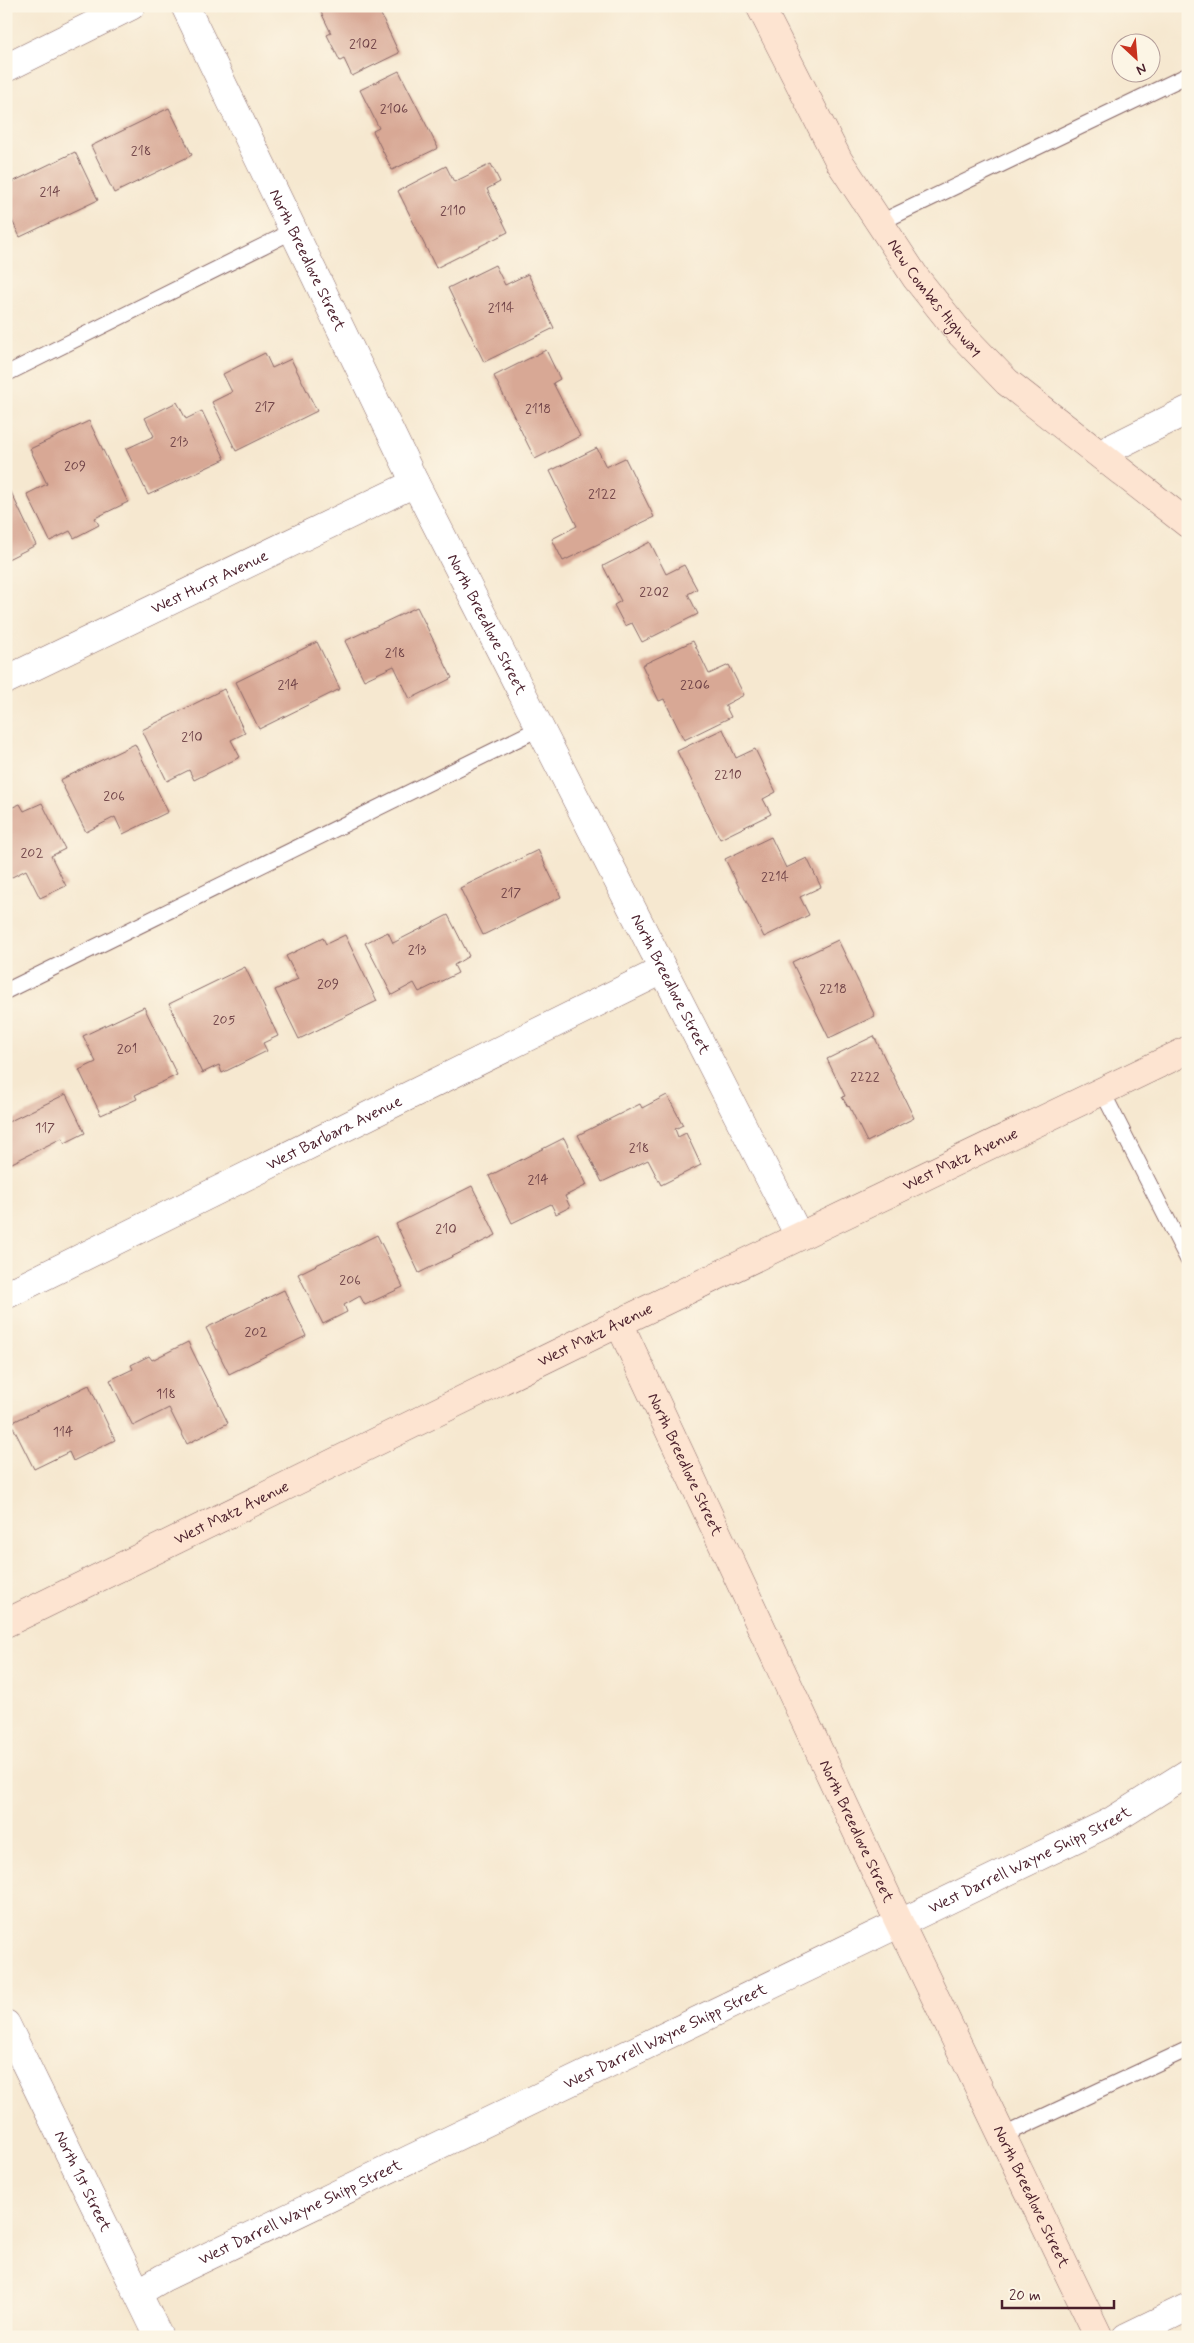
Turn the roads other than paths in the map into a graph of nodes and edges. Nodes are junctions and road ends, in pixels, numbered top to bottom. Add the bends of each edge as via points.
1 (131, 6) edge
2 (185, 6) edge
3 (760, 6) edge
4 (6, 68) edge
5 (1188, 75) edge
6 (879, 222) junction
7 (293, 231) junction
8 (6, 374) edge
9 (1188, 410) edge
10 (1100, 454) junction
11 (415, 483) junction
12 (1188, 524) edge
13 (6, 680) edge
14 (540, 728) junction
15 (663, 970) junction
16 (6, 991) edge
17 (1188, 1050) edge
18 (1102, 1091) junction
19 (799, 1236) junction
20 (1188, 1260) edge
21 (6, 1295) edge
22 (619, 1323) junction
23 (6, 1623) edge
24 (1188, 1773) edge
25 (899, 1922) junction
26 (6, 2024) edge
27 (1188, 2049) edge
28 (1002, 2136) junction
29 (139, 2292) junction
30 (1188, 2307) edge
31 (160, 2337) edge
32 (1100, 2337) edge
33 (1126, 2337) edge

1 - 4 street
2 - 7 street, North Breedlove Street
3 - 6 street, New Combes Highway via 839,161
5 - 6 lane
6 - 10 street, New Combes Highway via 916,278 959,332 1007,382
7 - 8 lane
7 - 11 street, North Breedlove Street
9 - 10 street
10 - 12 street, New Combes Highway
11 - 13 street, West Hurst Avenue
11 - 14 street, North Breedlove Street
14 - 15 street, North Breedlove Street
14 - 16 lane
15 - 19 street, North Breedlove Street
15 - 21 street, West Barbara Avenue
17 - 18 street, West Matz Avenue
18 - 19 street, West Matz Avenue
18 - 20 lane
19 - 22 street, West Matz Avenue
22 - 23 street, West Matz Avenue
22 - 25 street, North Breedlove Street
24 - 25 street, West Darrell Wayne Shipp Street via 1110,1822
25 - 28 street, North Breedlove Street
25 - 29 street, West Darrell Wayne Shipp Street
26 - 29 street, North 1st Street
27 - 28 lane
28 - 32 street, North Breedlove Street
29 - 31 street, North 1st Street
30 - 33 street

